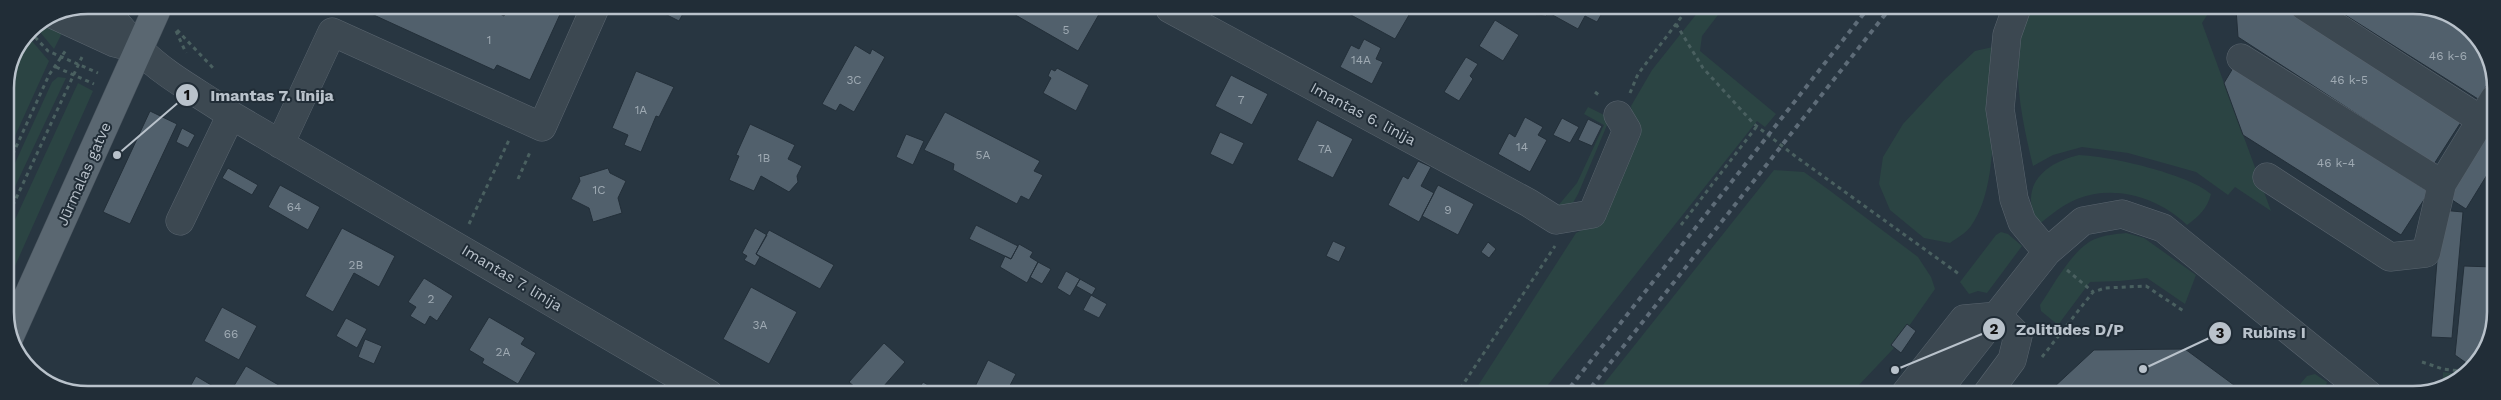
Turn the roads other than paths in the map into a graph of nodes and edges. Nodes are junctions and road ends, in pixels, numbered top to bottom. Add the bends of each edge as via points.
1 (155, 14) edge
2 (592, 14) edge
3 (1179, 14) edge
4 (2014, 14) edge
5 (2318, 14) edge
6 (65, 17) edge
7 (337, 21) edge
8 (91, 24) edge
9 (139, 49) junction
10 (2240, 58) dead end
11 (2487, 108) edge
12 (2487, 111) edge
13 (230, 115) junction
14 (1618, 115) dead end
15 (280, 144) junction
16 (2267, 177) dead end
17 (2442, 184) junction
18 (180, 221) dead end
19 (2047, 252) junction
20 (1998, 316) junction
21 (15, 325) edge
22 (695, 386) edge
23 (1911, 386) edge
24 (1941, 386) edge
25 (1993, 386) edge
26 (2358, 386) edge

1 - 9 main road, Jūrmalas gatve
2 - 7 street via 542,126
3 - 14 street, Imantas 6. līnija via 1556,220 1592,214 1627,130
4 - 19 street via 2007,35 2000,109 2014,199 2022,222
5 - 11 street
6 - 8 street, Imantas 7. līnija
7 - 15 street
8 - 9 street, Imantas 7. līnija via 122,27
9 - 13 street, Imantas 7. līnija
9 - 21 main road, Jūrmalas gatve
10 - 17 street
12 - 17 street
13 - 15 street, Imantas 7. līnija
13 - 18 street
15 - 22 street, Imantas 7. līnija
16 - 17 street via 2390,257 2426,254
19 - 20 street
19 - 26 street via 2083,221 2103,216 2122,214 2163,228
20 - 23 street via 1964,319
20 - 24 street
20 - 25 street via 2018,336 2012,360

